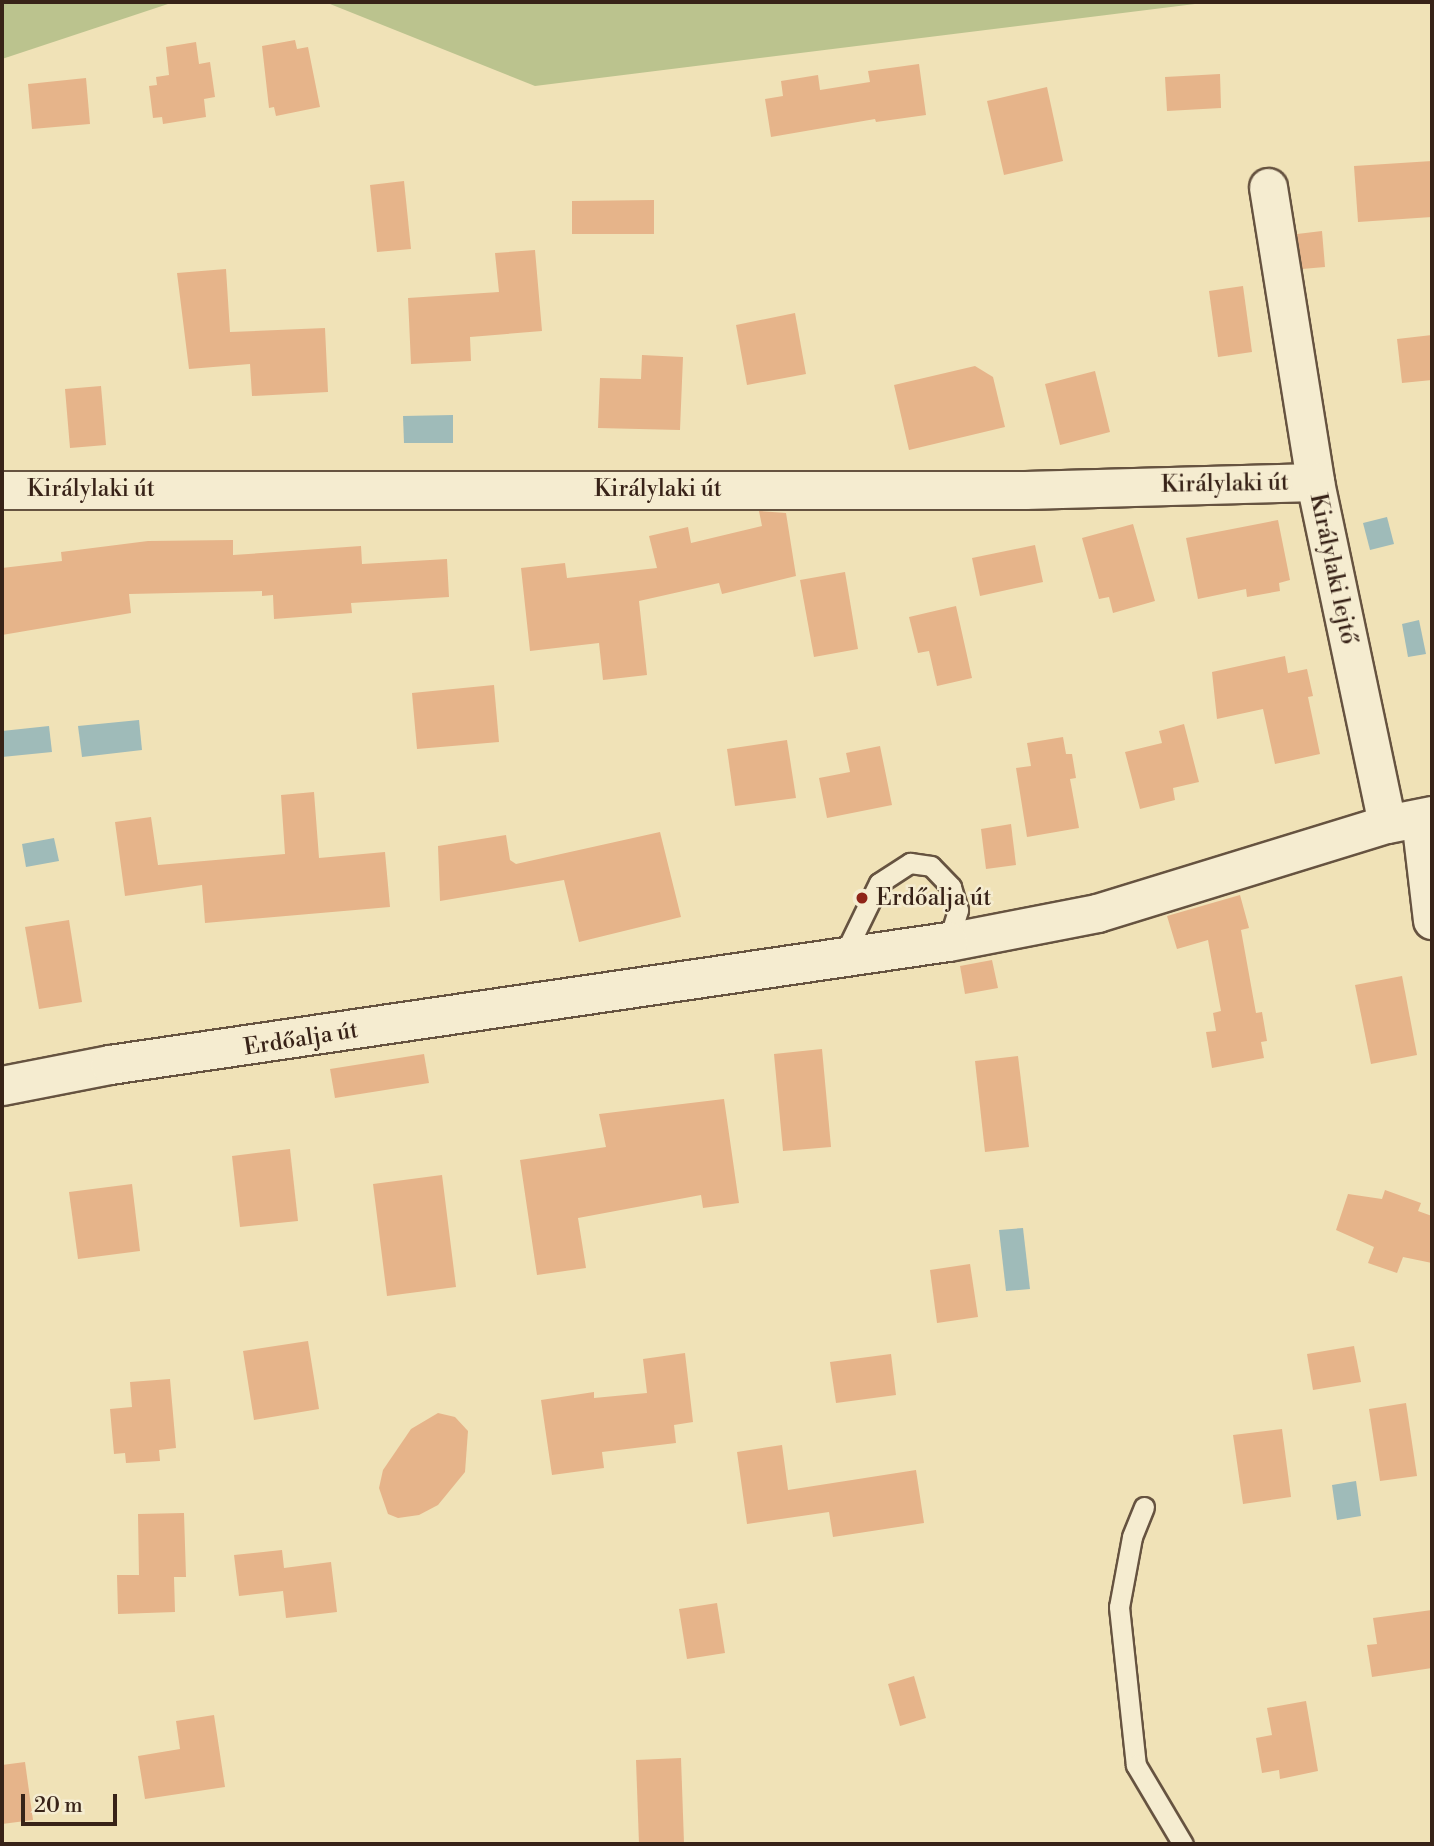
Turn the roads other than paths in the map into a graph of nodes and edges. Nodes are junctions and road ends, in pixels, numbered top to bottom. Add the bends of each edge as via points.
1 (1268, 187) dead end
2 (1315, 482) junction
3 (2, 490) edge
4 (1413, 819) edge
5 (1432, 919) edge
6 (948, 942) junction
7 (844, 957) junction
8 (2, 1086) edge
9 (1144, 1507) dead end
10 (1183, 1844) edge

1 - 2 street, Királylaki lejtő
2 - 3 street, Királylaki út via 1025,489
2 - 4 street, Királylaki lejtő
4 - 5 street
4 - 6 street, Erdőalja út via 1097,913
6 - 7 street, Erdőalja út
6 - 7 lane via 958,910 951,887 932,866 910,863 879,883
7 - 8 street, Erdőalja út via 110,1065
9 - 10 lane via 1132,1537 1119,1607 1136,1765

